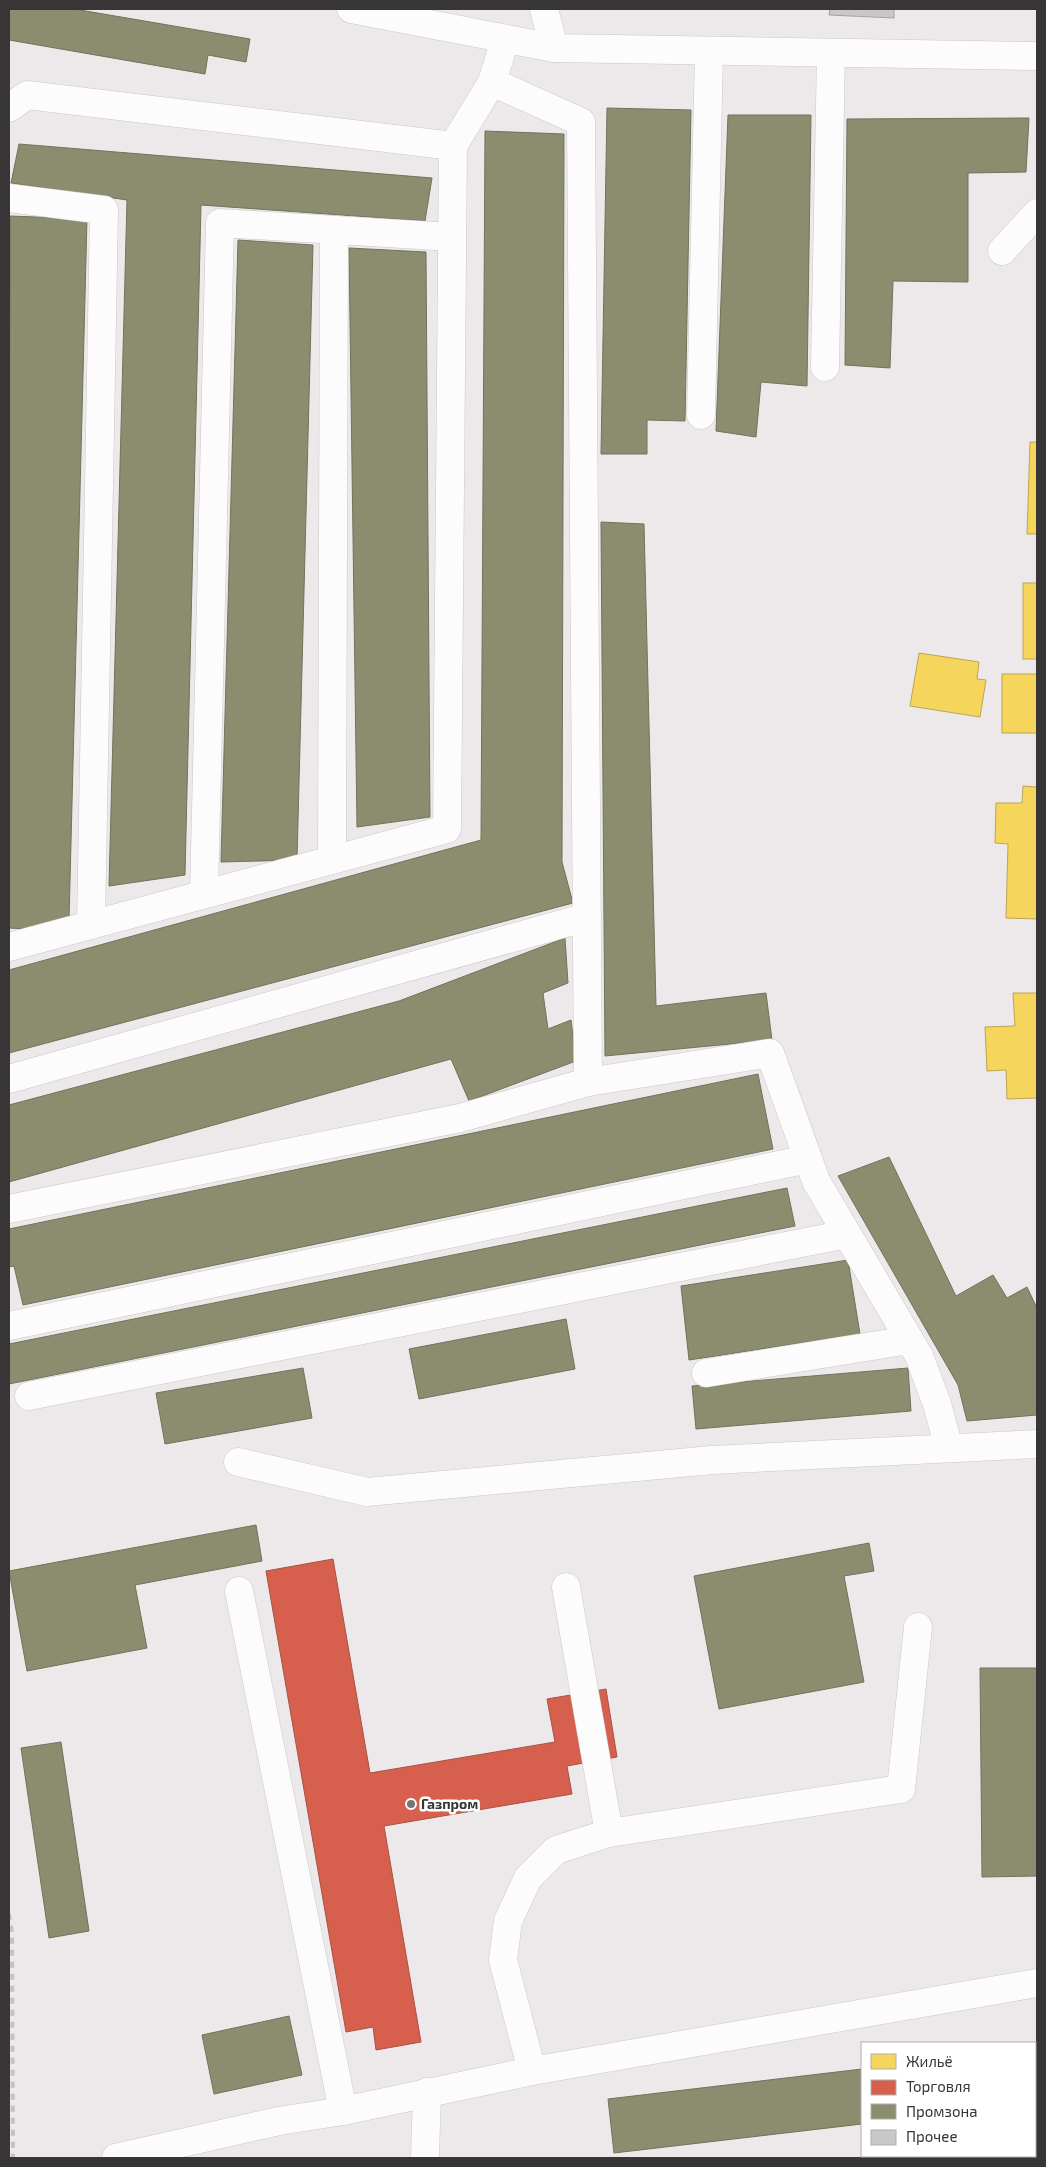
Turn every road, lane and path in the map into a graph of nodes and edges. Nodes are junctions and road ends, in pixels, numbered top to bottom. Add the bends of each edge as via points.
1 (351, 9) edge
2 (544, 9) edge
3 (505, 40) junction
4 (554, 48) junction
5 (710, 51) junction
6 (831, 52) junction
7 (1037, 56) edge
8 (492, 82) junction
9 (9, 108) edge
10 (453, 146) junction
11 (9, 198) edge
12 (1037, 213) edge
13 (334, 230) junction
14 (452, 237) junction
15 (1002, 250) dead end
16 (825, 367) dead end
17 (701, 415) dead end
18 (332, 860) junction
19 (204, 894) junction
20 (587, 916) junction
21 (91, 925) junction
22 (9, 947) edge
23 (9, 1079) edge
24 (588, 1082) junction
25 (808, 1160) junction
26 (9, 1209) edge
27 (847, 1234) junction
28 (9, 1326) edge
29 (909, 1340) junction
30 (706, 1373) dead end
31 (29, 1396) dead end
32 (1037, 1444) edge
33 (949, 1448) junction
34 (238, 1462) dead end
35 (566, 1588) dead end
36 (239, 1591) dead end
37 (918, 1627) dead end
38 (609, 1833) junction
39 (1037, 1983) edge
40 (532, 2070) junction
41 (427, 2092) junction
42 (343, 2111) junction
43 (116, 2158) edge
44 (425, 2158) edge

1 - 3 street
2 - 4 street
3 - 4 street
3 - 8 street
4 - 5 street
5 - 6 street
5 - 17 street
6 - 7 street
6 - 16 street
8 - 10 street
8 - 20 street via 581,122
9 - 10 street via 27,95
10 - 14 street
11 - 21 street via 104,210
12 - 15 street
13 - 14 street
13 - 18 street
13 - 19 street via 220,223
14 - 18 street via 448,829
18 - 19 street
19 - 21 street
20 - 23 street
20 - 24 street
21 - 22 street
24 - 25 street via 770,1053
24 - 26 street via 460,1118
25 - 27 street via 816,1181
25 - 28 street
27 - 29 street
27 - 31 street
29 - 30 street
29 - 33 street via 919,1356 934,1396
32 - 33 street
33 - 34 street via 712,1460 367,1492
35 - 38 street
36 - 42 street
37 - 38 street via 901,1789
38 - 40 street via 556,1850 528,1878 508,1921 503,1960
39 - 40 street
40 - 41 street
41 - 42 street
41 - 44 street
42 - 43 street via 279,2121

